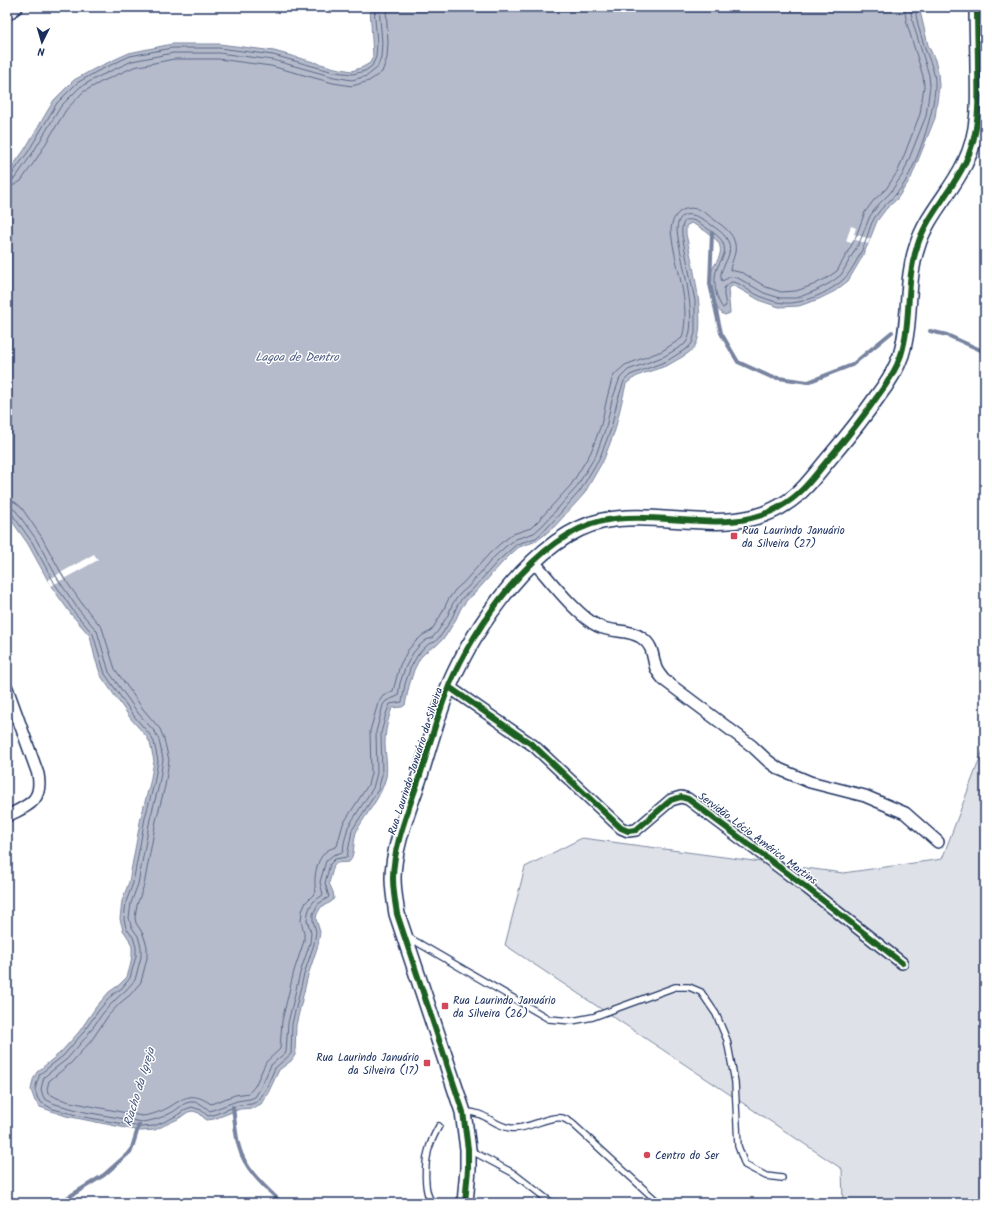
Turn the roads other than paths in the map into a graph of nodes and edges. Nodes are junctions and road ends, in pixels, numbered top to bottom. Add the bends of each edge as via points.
1 (17, 7) edge
2 (977, 7) edge
3 (7, 15) edge
4 (981, 48) edge
5 (534, 562) junction
6 (449, 687) junction
7 (7, 688) edge
8 (7, 816) edge
9 (938, 842) dead end
10 (404, 934) junction
11 (902, 963) dead end
12 (463, 1112) junction
13 (439, 1126) dead end
14 (468, 1149) junction
15 (782, 1178) dead end
16 (434, 1203) edge
17 (465, 1203) edge
18 (552, 1203) edge
19 (659, 1203) edge

1 - 3 street
2 - 4 main road, Rua Laurindo Januário da Silveira
4 - 5 main road, Rua Laurindo Januário da Silveira via 976,133 964,165 930,216 916,248 901,355 895,370 858,424 814,476 785,504 750,518 713,522 639,517 602,521 572,533
5 - 6 main road, Rua Laurindo Januário da Silveira via 498,602 462,659
5 - 9 street via 574,607 594,624 607,630 634,633 643,638 653,653 658,673 664,680 779,769 810,782 865,796 905,813
6 - 10 main road, Rua Laurindo Januário da Silveira via 396,854 394,893 397,914
6 - 11 street, Servidão Lócio Américo Martins via 534,746 621,828 628,832 636,830 671,800 681,797 688,799
7 - 8 street via 40,784 39,793 34,800
10 - 12 main road, Rua Laurindo Januário da Silveira
10 - 15 lane via 550,1019 572,1021 594,1018 675,987 689,987 701,992 716,1014 727,1040 735,1082 738,1146 745,1165 766,1176
12 - 14 main road, Rua Laurindo Januário da Silveira
12 - 19 lane via 480,1114 510,1128 562,1118 573,1124
13 - 16 lane via 427,1153 425,1181 430,1200
14 - 17 main road, Rua Laurindo Januário da Silveira
14 - 18 lane via 513,1173

